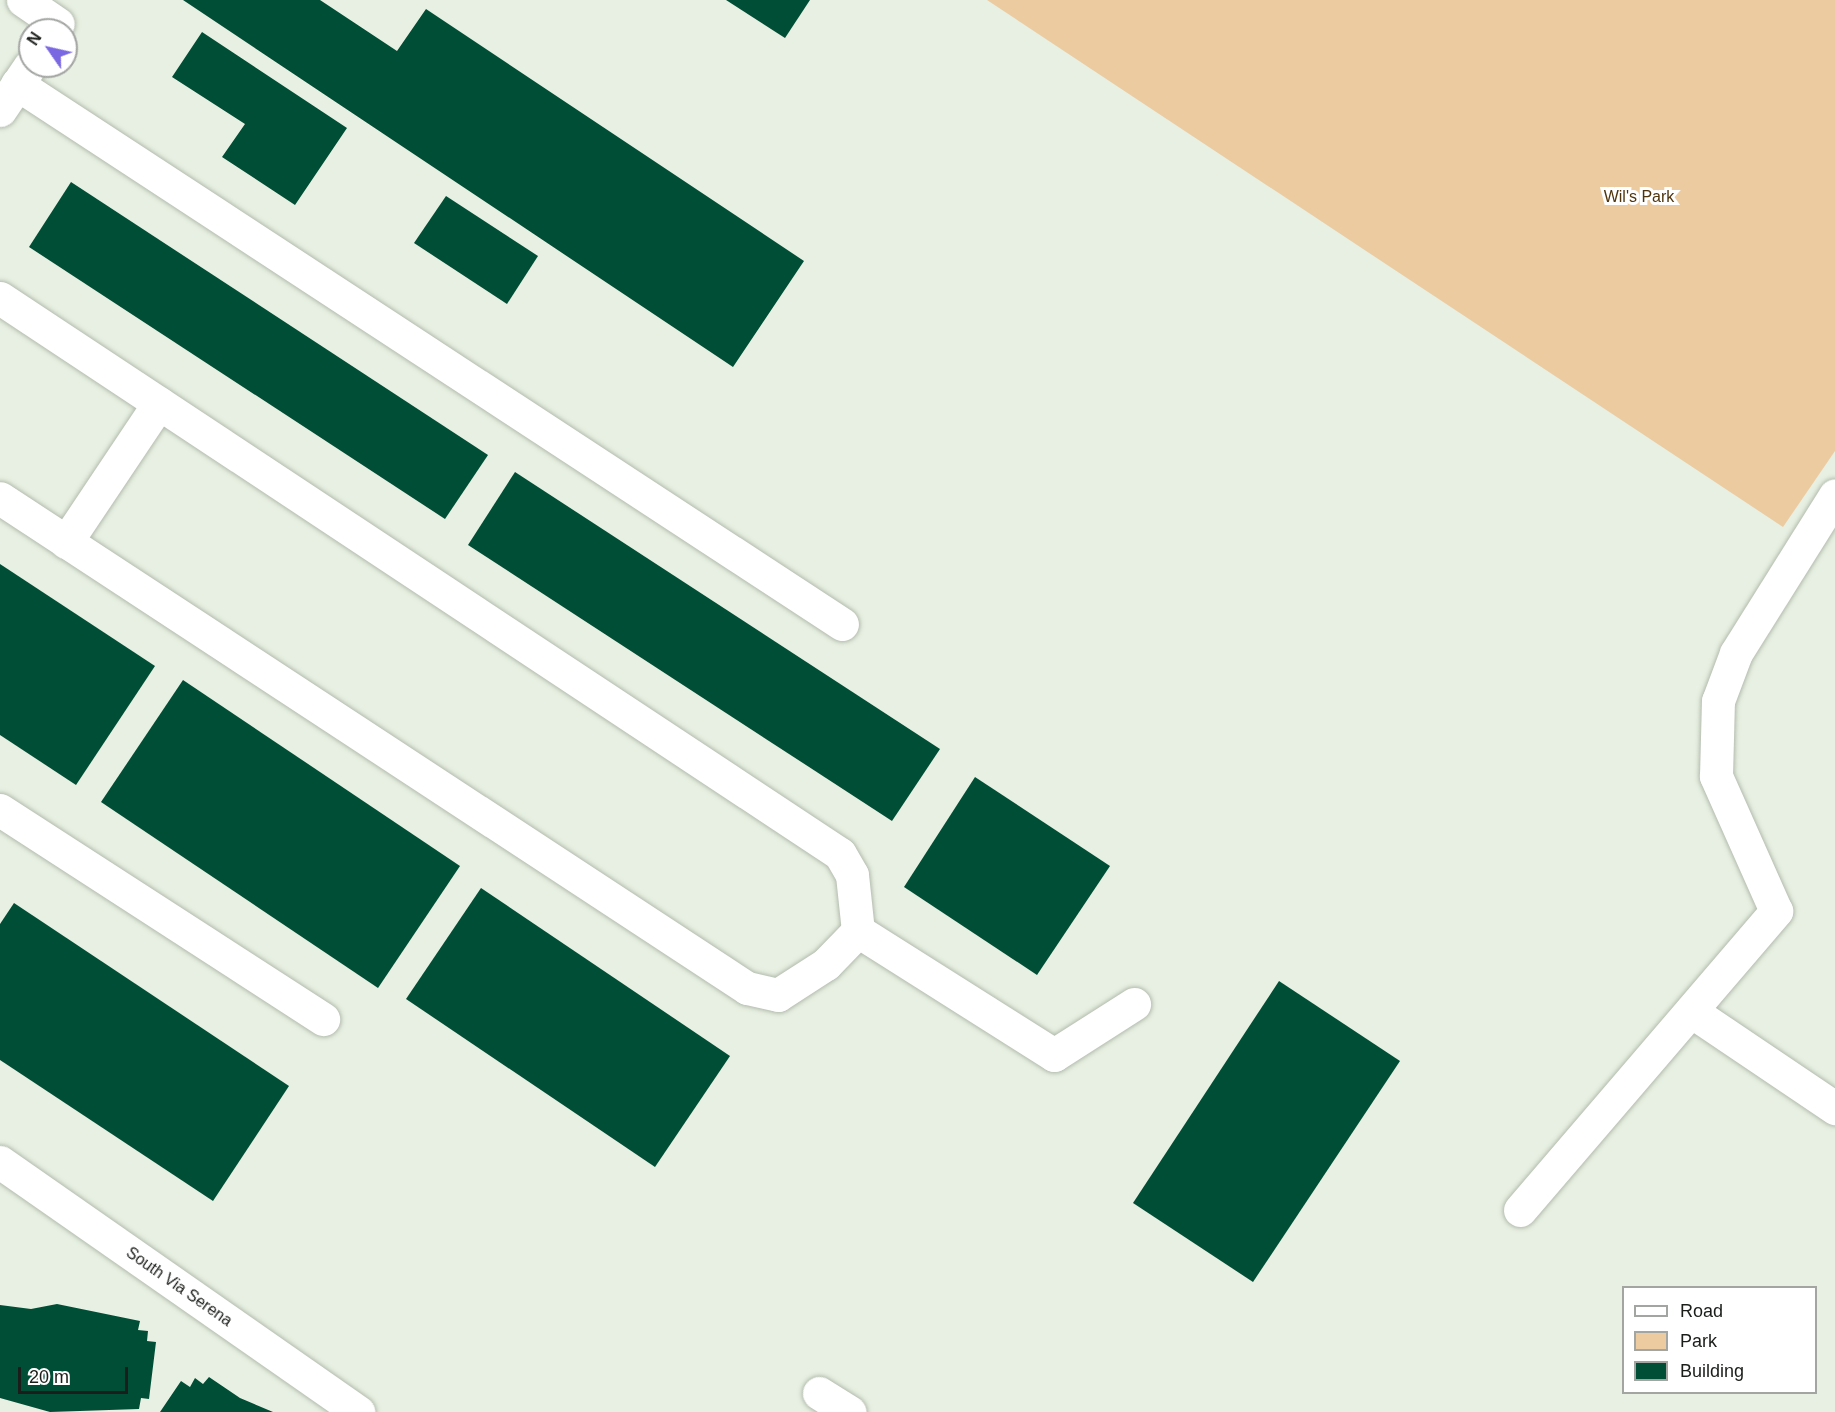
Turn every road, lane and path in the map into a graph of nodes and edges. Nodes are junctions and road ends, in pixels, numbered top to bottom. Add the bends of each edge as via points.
1 (23, 0) edge
2 (61, 18) edge
3 (16, 86) edge
4 (0, 298) edge
5 (159, 403) junction
6 (1835, 495) edge
7 (0, 498) edge
8 (66, 542) junction
9 (842, 624) dead end
10 (0, 810) edge
11 (858, 931) junction
12 (1134, 1004) dead end
13 (1691, 1011) junction
14 (323, 1019) dead end
15 (1835, 1108) edge
16 (0, 1162) edge
17 (1520, 1210) dead end
18 (819, 1393) dead end
19 (359, 1412) edge
20 (849, 1412) edge

1 - 2 street
3 - 9 street
4 - 5 street
5 - 8 street
5 - 11 street via 840,854 852,874
6 - 13 street via 1736,653 1718,702 1716,776 1776,911
7 - 8 street
8 - 11 street via 747,988 778,995 826,964
10 - 14 street
11 - 12 street via 1054,1055
13 - 15 street
13 - 17 street
16 - 19 street, South Via Serena
18 - 20 street

